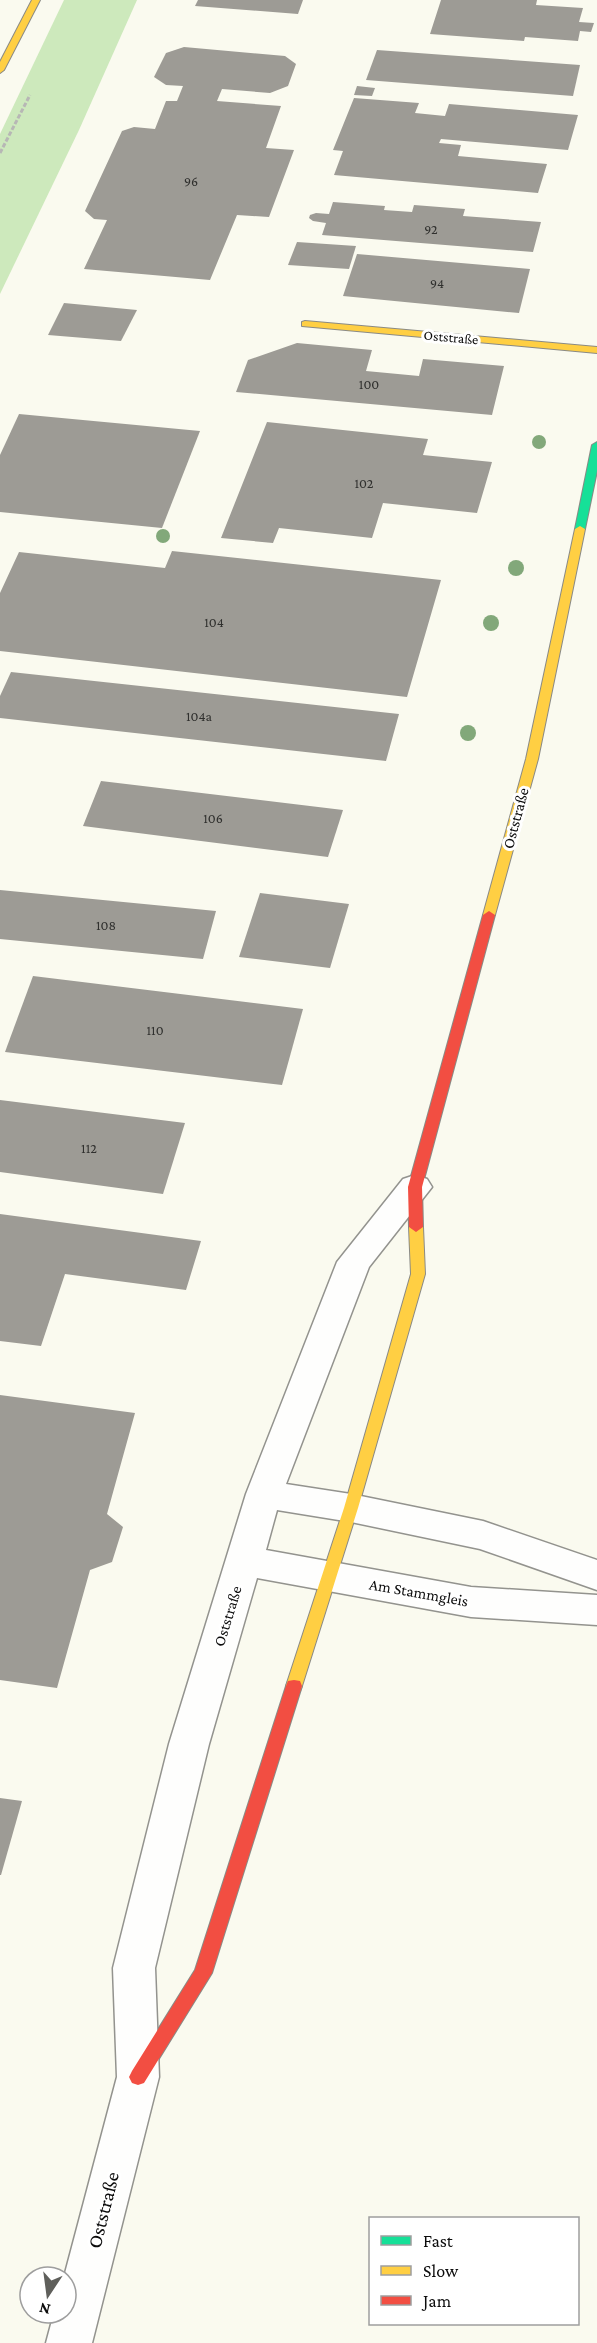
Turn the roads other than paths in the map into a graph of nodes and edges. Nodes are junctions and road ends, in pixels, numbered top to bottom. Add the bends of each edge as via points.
1 (36, 0) edge
2 (0, 70) edge
3 (305, 324) dead end
4 (597, 350) edge
5 (597, 445) edge
6 (415, 1187) junction
7 (264, 1494) junction
8 (351, 1508) junction
9 (243, 1562) junction
10 (597, 1575) edge
11 (329, 1577) junction
12 (597, 1610) edge
13 (138, 2077) junction
14 (69, 2343) edge

1 - 2 street
3 - 4 street, Oststraße
5 - 6 street, Oststraße via 532,759
6 - 7 street, Oststraße via 354,1262
6 - 8 street, Oststraße via 418,1274
7 - 8 street
7 - 9 street, Oststraße
8 - 10 street via 483,1534
8 - 11 street, Oststraße
9 - 11 street, Am Stammgleis
9 - 13 street, Oststraße via 189,1744 134,1968
11 - 12 street, Am Stammgleis via 471,1602
11 - 13 street, Oststraße via 203,1973
13 - 14 street, Oststraße

